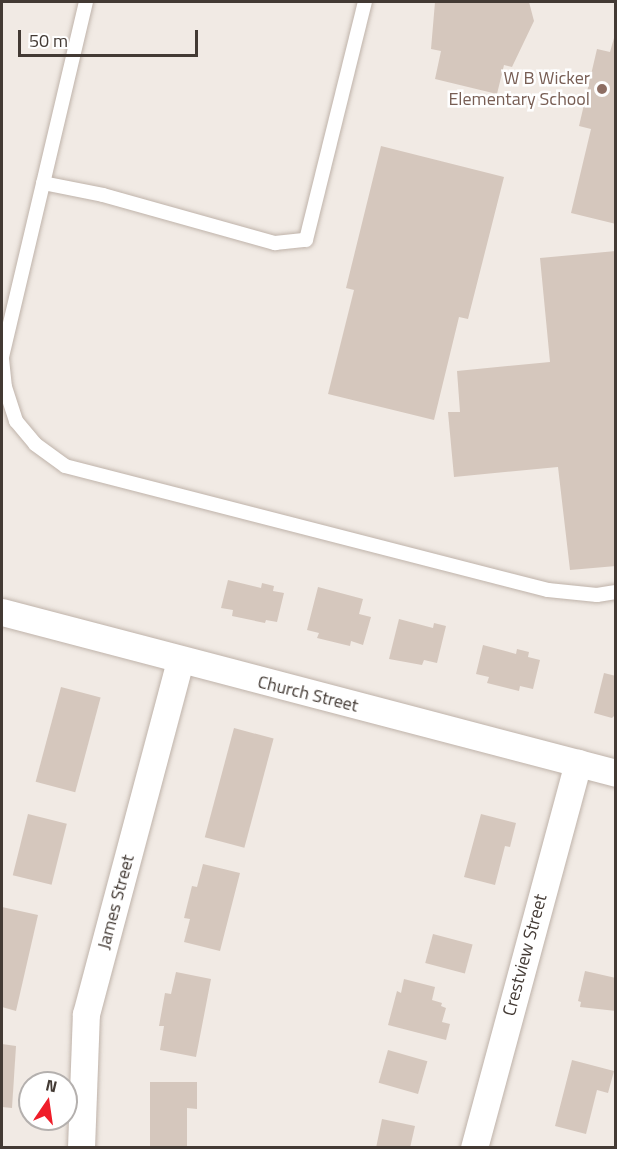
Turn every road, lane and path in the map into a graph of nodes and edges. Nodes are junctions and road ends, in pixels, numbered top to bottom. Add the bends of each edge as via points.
1 (86, 2) edge
2 (365, 2) edge
3 (43, 183) junction
4 (2, 358) edge
5 (615, 592) edge
6 (2, 612) edge
7 (180, 661) junction
8 (578, 763) junction
9 (615, 773) edge
10 (81, 1148) edge
11 (474, 1148) edge

1 - 3 lane
2 - 3 lane via 306,240 275,243 103,195
3 - 4 lane
4 - 5 lane via 5,387 16,422 35,444 65,466 548,590 597,595
6 - 7 street, Church Street
7 - 8 street, Church Street
7 - 10 street, James Street via 86,1014
8 - 9 street, Church Street
8 - 11 street, Crestview Street

